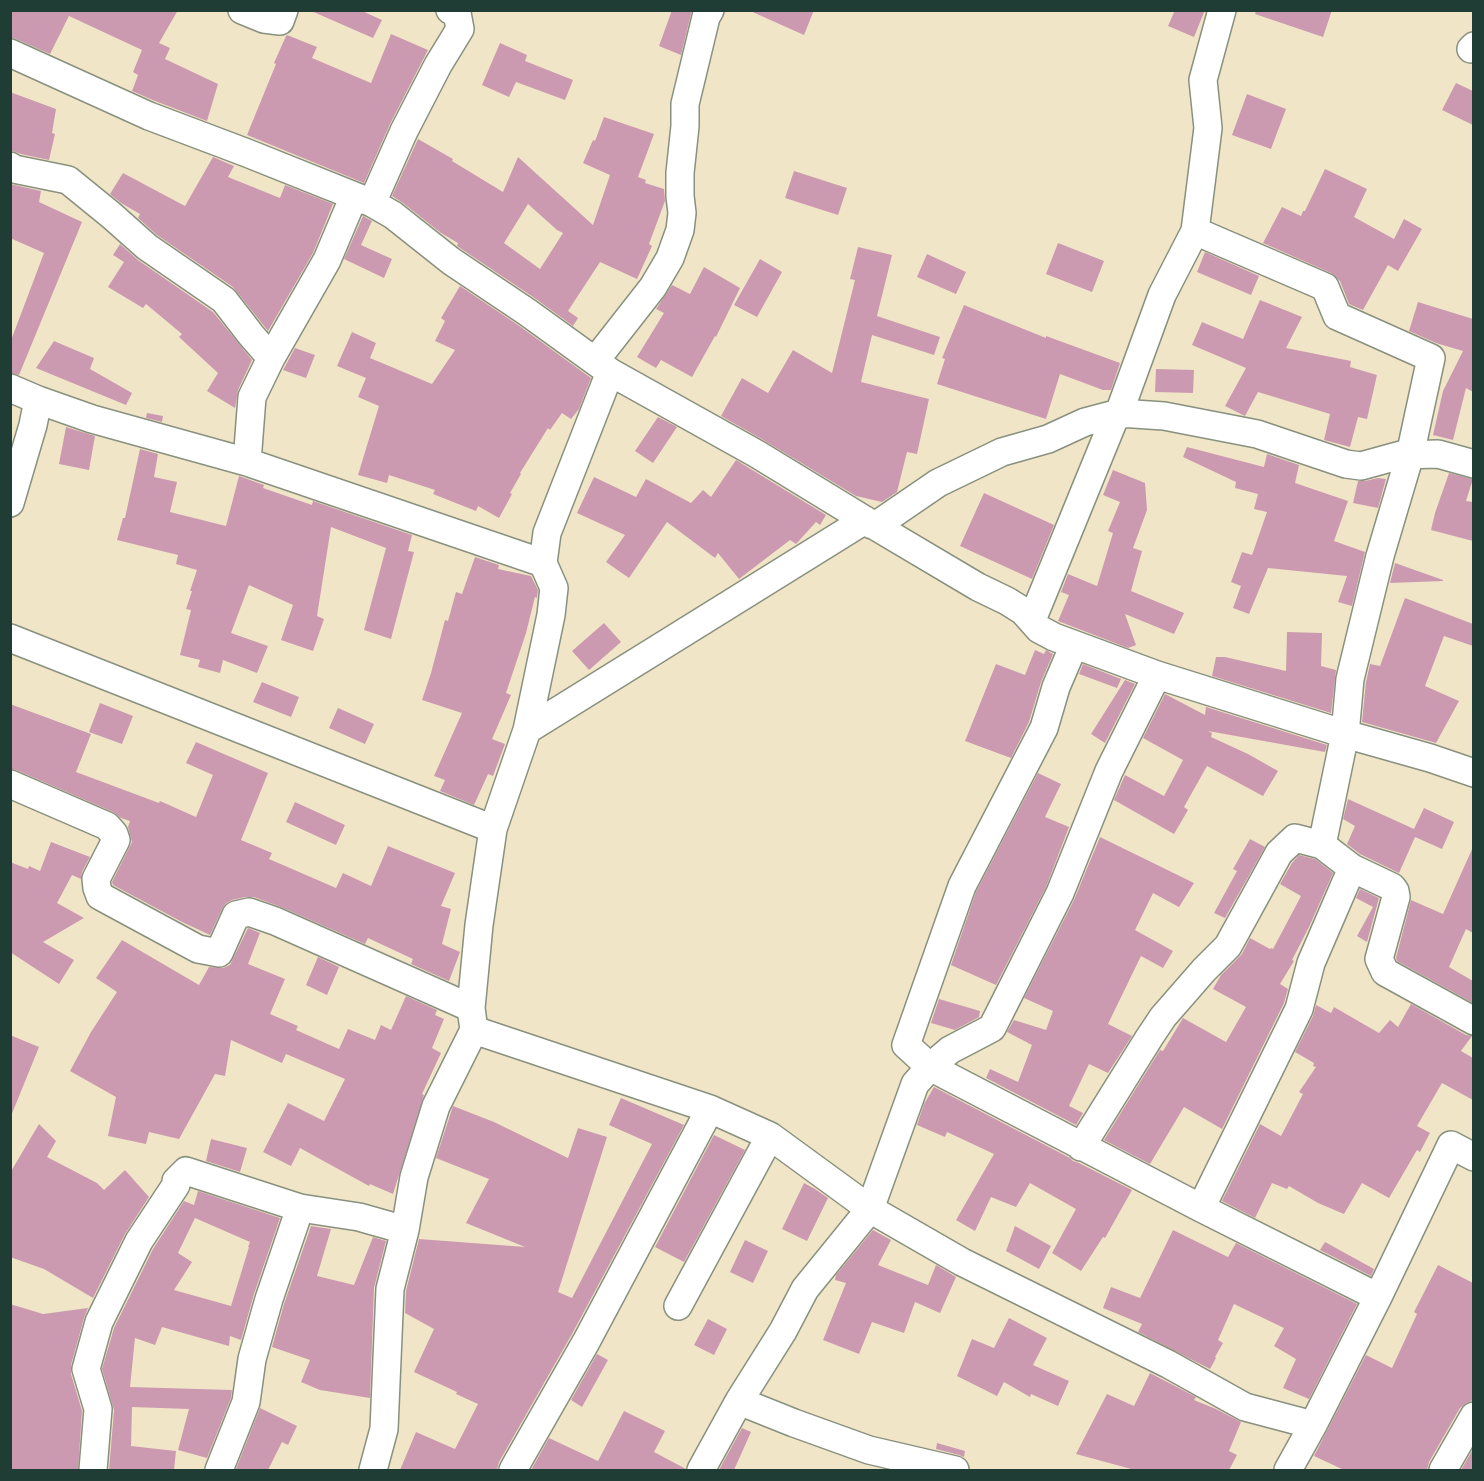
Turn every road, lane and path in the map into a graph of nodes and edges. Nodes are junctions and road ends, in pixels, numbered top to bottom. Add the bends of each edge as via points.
1 (242, 10) edge
2 (284, 10) edge
3 (450, 10) edge
4 (710, 10) edge
5 (1222, 10) edge
6 (10, 53) edge
7 (10, 166) edge
8 (363, 199) junction
9 (1196, 231) junction
10 (271, 358) junction
11 (602, 367) junction
12 (10, 388) edge
13 (38, 400) junction
14 (1119, 413) junction
15 (1410, 455) junction
16 (247, 462) junction
17 (1473, 464) edge
18 (10, 503) edge
19 (868, 522) junction
20 (543, 563) junction
21 (1032, 620) junction
22 (10, 638) edge
23 (1074, 645) junction
24 (1157, 675) junction
25 (526, 729) junction
26 (1345, 734) junction
27 (1473, 773) edge
28 (10, 784) edge
29 (493, 829) junction
30 (1322, 845) junction
31 (1352, 868) junction
32 (472, 1019) junction
33 (1473, 1021) edge
34 (930, 1067) junction
35 (710, 1109) junction
36 (770, 1136) junction
37 (1081, 1147) junction
38 (1473, 1157) edge
39 (300, 1208) junction
40 (1200, 1208) junction
41 (870, 1209) junction
42 (405, 1230) junction
43 (1378, 1297) junction
44 (678, 1306) dead end
45 (739, 1401) junction
46 (1473, 1416) edge
47 (1313, 1425) junction
48 (868, 1460) edge
49 (1296, 1468) edge
50 (93, 1470) edge
51 (219, 1470) edge
52 (373, 1470) edge
53 (513, 1470) edge
54 (701, 1470) edge
55 (955, 1470) edge
56 (1443, 1470) edge

1 - 2 street via 280,21
3 - 8 street via 457,13 460,29
4 - 11 street via 685,104 680,230 670,258
5 - 9 street via 1203,80 1208,128
6 - 8 street via 149,116
7 - 10 street via 68,180 147,247 224,300
8 - 10 street
8 - 11 street via 411,228 451,261
9 - 14 street via 1162,295
9 - 15 street via 1325,287 1337,316 1431,358
10 - 16 street via 252,397
11 - 19 street
11 - 20 street via 547,532
12 - 13 street
13 - 16 street
13 - 18 street
14 - 15 street via 1257,434 1346,464 1361,466
14 - 19 street via 1085,422 1048,440 1002,452 938,483 881,522
14 - 21 street
15 - 17 street via 1438,454
15 - 26 street via 1350,679
16 - 20 street
19 - 21 street via 1007,601
19 - 25 street
20 - 25 street via 554,588
21 - 23 street via 1039,629
22 - 29 street
23 - 24 street
23 - 34 street via 1044,728 962,886 906,1045
24 - 26 street
24 - 34 street via 1109,771 1060,893 992,1028 950,1050
25 - 29 street
26 - 27 street
26 - 30 street
28 - 32 street via 107,826 116,840 96,879 100,896 198,949 219,953 236,915 249,912 275,921
29 - 32 street via 479,925
30 - 31 street
30 - 37 street via 1295,838 1279,853 1228,946 1163,1017
31 - 33 street via 1395,891 1379,958 1385,972
31 - 40 street via 1311,963 1299,1009
32 - 35 street
32 - 42 street via 436,1106 414,1177
34 - 37 street
34 - 41 street via 915,1084
35 - 36 street
35 - 53 street
36 - 41 street
36 - 44 street
37 - 40 street
38 - 43 street via 1451,1145
39 - 42 street via 359,1217
39 - 50 street via 186,1171 176,1181 139,1241 99,1322 86,1369 98,1409
39 - 51 street via 252,1359 246,1402
40 - 43 street
41 - 45 street via 806,1289
41 - 47 street via 962,1262 1168,1364 1245,1407
42 - 52 street via 390,1289 384,1429
43 - 47 street
45 - 48 street
45 - 54 street
46 - 56 street
47 - 49 street
48 - 55 street

